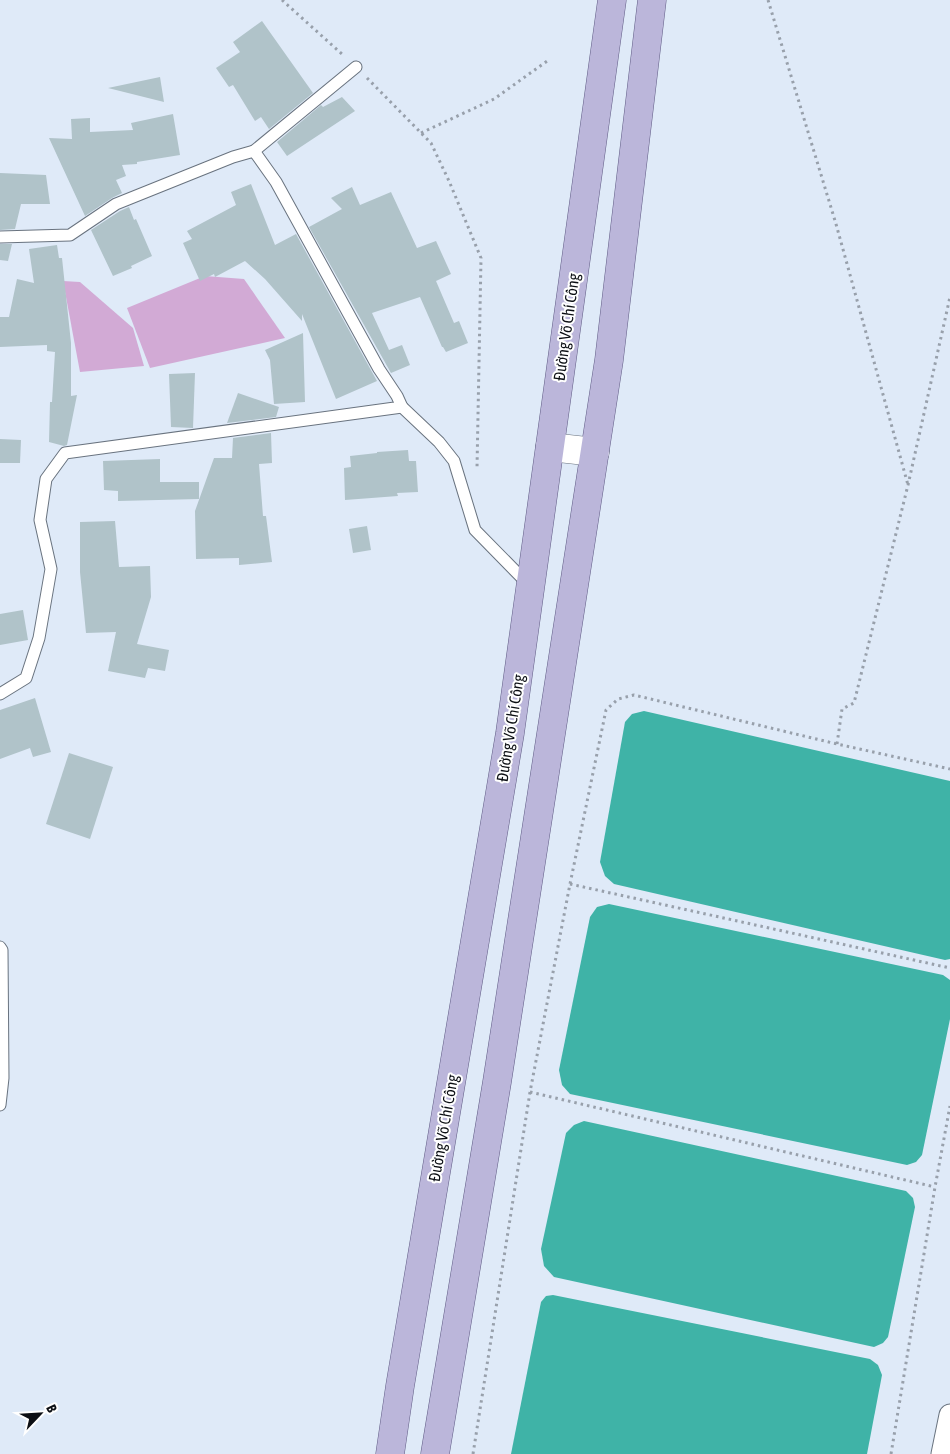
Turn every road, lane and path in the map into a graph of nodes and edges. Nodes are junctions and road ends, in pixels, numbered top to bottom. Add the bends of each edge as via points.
1 (282, 0) edge
2 (612, 0) edge
3 (652, 0) edge
4 (768, 0) edge
5 (550, 59) dead end
6 (356, 67) junction
7 (421, 133) junction
8 (254, 151) junction
9 (0, 238) edge
10 (950, 297) edge
11 (402, 407) junction
12 (550, 447) junction
13 (595, 452) junction
14 (476, 475) dead end
15 (908, 485) junction
16 (530, 587) junction
17 (0, 694) edge
18 (837, 744) junction
19 (950, 769) edge
20 (570, 884) junction
21 (0, 947) edge
22 (950, 968) edge
23 (530, 1092) junction
24 (0, 1105) edge
25 (950, 1106) edge
26 (935, 1187) junction
27 (950, 1414) edge
28 (390, 1454) edge
29 (435, 1454) edge
30 (473, 1454) edge
31 (891, 1454) edge
32 (942, 1454) edge

1 - 6 path
2 - 12 main road, Đường Võ Chí Công
3 - 13 main road
4 - 15 path via 836,224
5 - 7 path via 494,99
6 - 7 path
6 - 8 lane
7 - 14 path via 431,143 481,258
8 - 9 lane via 116,204 70,235
8 - 11 lane via 276,182
10 - 15 path
11 - 16 lane via 454,461 475,530
11 - 17 lane via 65,452 46,479 40,520 51,569 39,638 26,678
12 - 13 main road
12 - 16 main road, Đường Võ Chí Công
13 - 29 main road via 497,1082
15 - 18 path via 854,702 842,709
16 - 28 main road, Đường Võ Chí Công via 510,733
18 - 19 path
18 - 20 path via 634,694 618,699 606,710
20 - 22 path
20 - 23 path
21 - 24 lane via 3,1078
23 - 26 path
23 - 30 path
25 - 26 path
26 - 31 path
27 - 32 street

